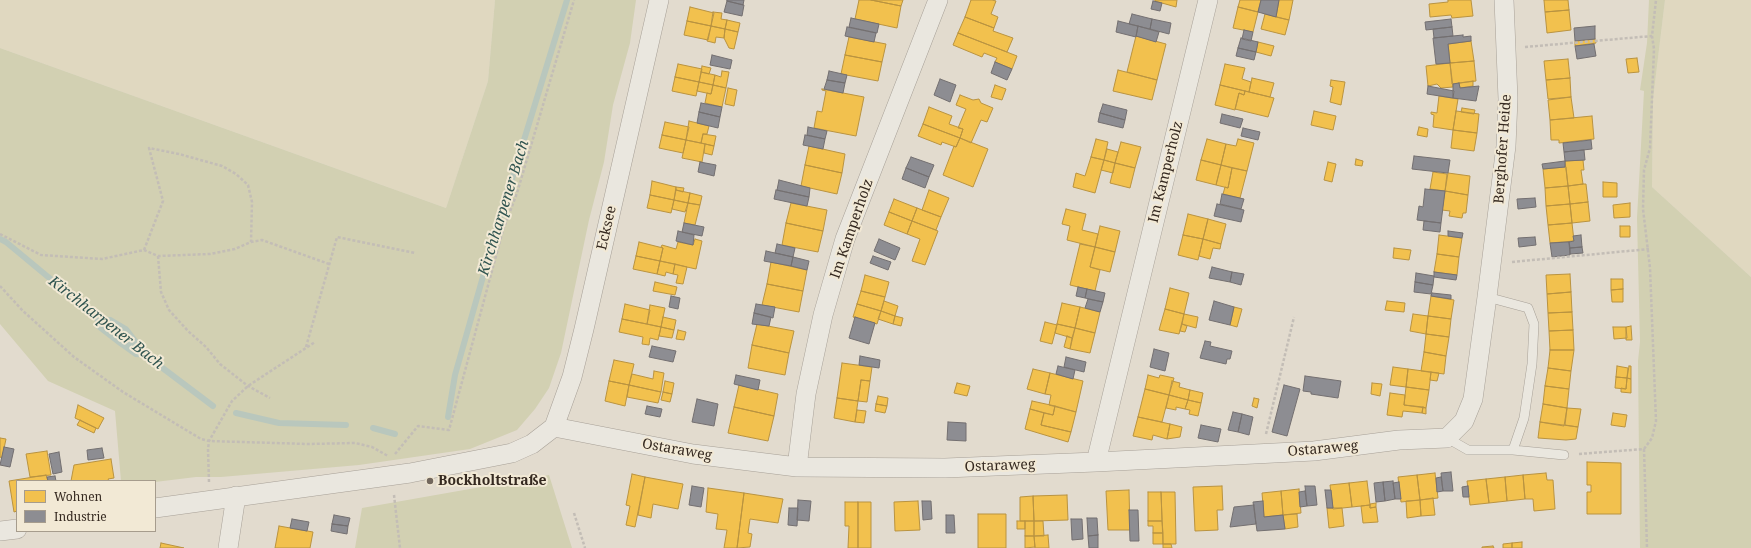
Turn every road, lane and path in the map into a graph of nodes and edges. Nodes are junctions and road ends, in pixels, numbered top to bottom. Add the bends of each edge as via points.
1 (574, 0) edge
2 (658, 0) edge
3 (938, 0) edge
4 (1208, 0) edge
5 (1504, 0) edge
6 (1656, 0) edge
7 (1652, 36) junction
8 (1506, 48) junction
9 (0, 234) edge
10 (251, 242) junction
11 (1649, 249) junction
12 (144, 250) junction
13 (415, 253) dead end
14 (158, 256) junction
15 (329, 264) junction
16 (1491, 264) junction
17 (0, 286) edge
18 (1487, 297) junction
19 (1294, 317) dead end
20 (315, 342) dead end
21 (305, 348) junction
22 (248, 386) junction
23 (270, 398) dead end
24 (554, 427) junction
25 (1448, 438) junction
26 (209, 441) junction
27 (1644, 449) junction
28 (1513, 450) junction
29 (1262, 454) junction
30 (1564, 455) joint
31 (1096, 462) junction
32 (797, 467) junction
33 (391, 475) junction
34 (236, 496) junction
35 (210, 500) junction
36 (156, 508) edge
37 (574, 513) dead end
38 (16, 529) edge
39 (0, 531) edge
40 (228, 548) edge
41 (400, 548) edge
42 (585, 548) edge
43 (1647, 548) edge

1 - 26 path via 517,193 503,230 449,430 418,426 392,458 372,447 355,443
2 - 24 street, Ecksee via 584,329 572,377
3 - 32 street, Im Kamperholz via 845,239 823,314 808,386
4 - 31 street, Im Kamperholz
5 - 8 street, Berghofer Heide
6 - 7 path
7 - 8 path
7 - 11 path via 1654,49 1650,148 1644,170 1643,209
8 - 16 street, Berghofer Heide via 1506,146
9 - 12 path via 41,255 102,259
10 - 12 path via 252,215 248,185 222,166 149,148 163,201
10 - 14 path via 235,249 210,254
10 - 15 path via 262,240
11 - 16 path
11 - 27 path via 1656,421 1652,438
12 - 14 path
13 - 15 path via 337,237
14 - 22 path via 161,292 169,310 220,364
15 - 21 path
16 - 18 street, Berghofer Heide
17 - 26 path via 45,332 84,365 122,392 201,439
18 - 25 street, Berghofer Heide via 1473,399 1464,421
18 - 28 lane via 1528,308 1534,324 1532,364 1524,418
19 - 29 path
20 - 21 path
21 - 22 path
22 - 23 path
22 - 26 path via 232,401
24 - 32 street, Ostaraweg via 693,454
24 - 33 street via 532,444 512,453
25 - 28 lane via 1468,450
25 - 29 street, Ostaraweg via 1399,440 1314,451
26 - 35 path
27 - 30 path
27 - 43 path
28 - 30 lane
29 - 31 street, Ostaraweg
31 - 32 street, Ostaraweg via 945,468
33 - 34 street
33 - 41 path
34 - 35 street
34 - 40 street
35 - 36 street
37 - 42 path
38 - 39 street

